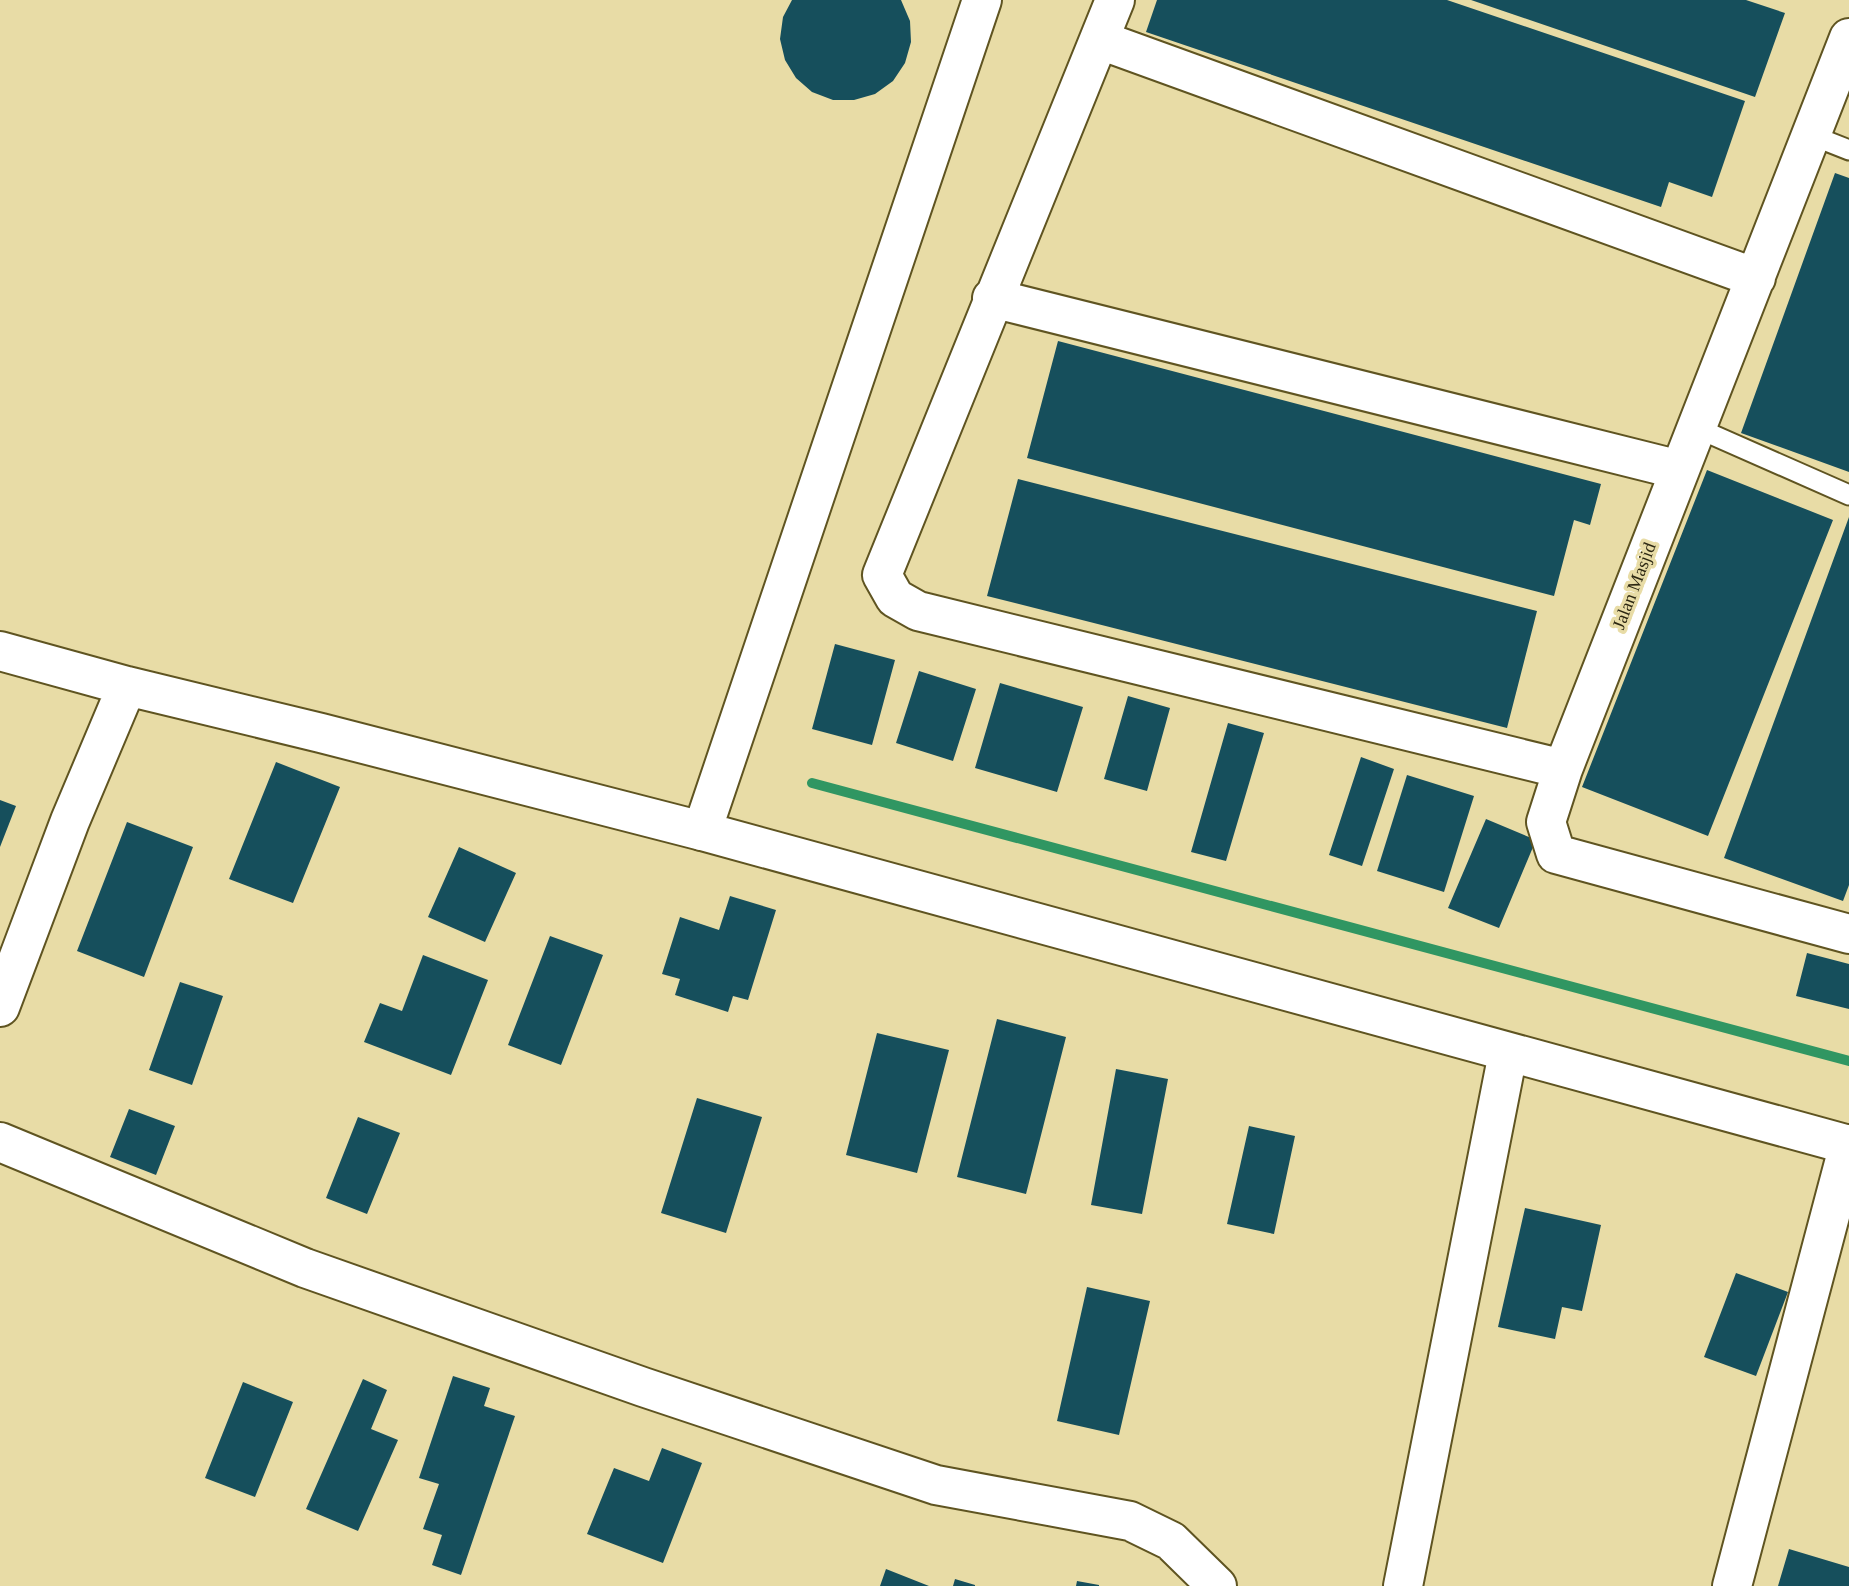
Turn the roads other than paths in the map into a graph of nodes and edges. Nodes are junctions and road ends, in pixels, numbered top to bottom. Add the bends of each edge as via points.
1 (982, 0) edge
2 (1115, 0) edge
3 (1849, 38) edge
4 (1100, 40) junction
5 (1811, 135) junction
6 (1849, 150) edge
7 (1756, 278) junction
8 (992, 298) junction
9 (1697, 428) junction
10 (1679, 470) junction
11 (1849, 495) edge
12 (0, 651) edge
13 (127, 686) junction
14 (1563, 769) junction
15 (702, 831) junction
16 (1849, 933) edge
17 (0, 1007) edge
18 (1508, 1053) junction
19 (0, 1142) edge
20 (1849, 1144) edge
21 (1217, 1586) edge
22 (1404, 1586) edge
23 (1732, 1586) edge

1 - 15 street
2 - 4 street
3 - 5 street, Jalan Masjid
4 - 7 street
4 - 8 street
5 - 6 lane
5 - 7 street, Jalan Masjid
7 - 9 street, Jalan Masjid
8 - 10 street
8 - 14 street via 882,575 894,598 918,611
9 - 10 street, Jalan Masjid
9 - 11 lane
10 - 14 street, Jalan Masjid
12 - 13 street
13 - 15 street
13 - 17 street
14 - 16 street, Jalan Masjid via 1546,822 1556,853
15 - 18 street
18 - 20 street
18 - 22 street
19 - 21 street via 305,1268 643,1387 936,1485 1130,1521 1171,1541
20 - 23 street

